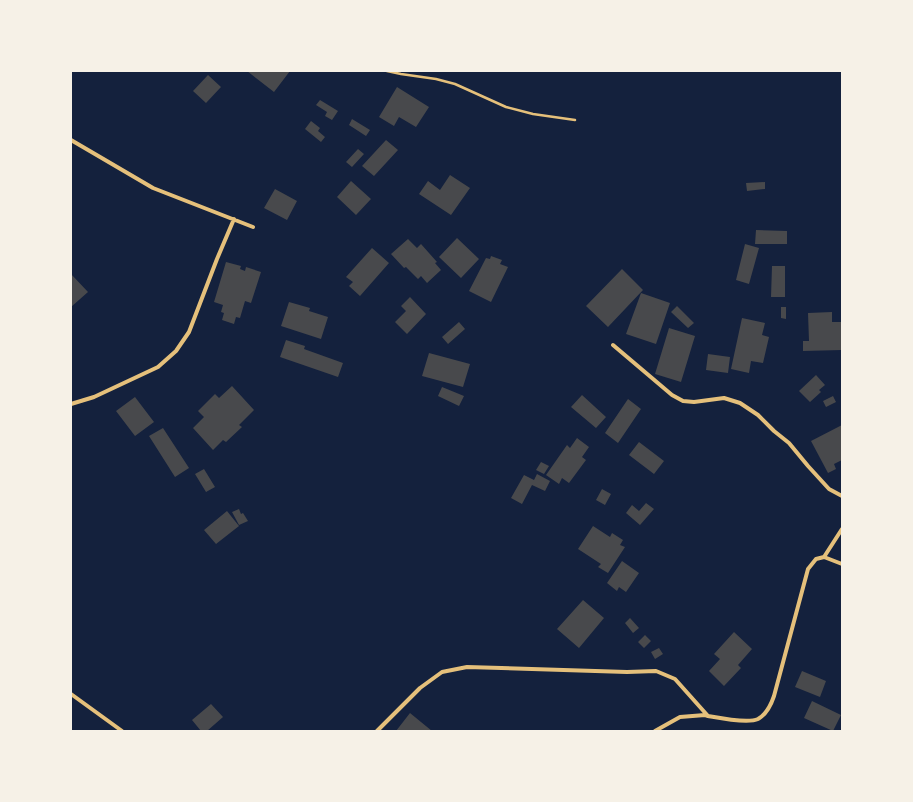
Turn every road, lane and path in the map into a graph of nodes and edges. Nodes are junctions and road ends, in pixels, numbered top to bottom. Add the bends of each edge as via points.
1 (387, 71) edge
2 (575, 120) dead end
3 (71, 140) edge
4 (234, 219) junction
5 (253, 227) dead end
6 (612, 345) dead end
7 (71, 404) edge
8 (842, 496) edge
9 (842, 529) edge
10 (824, 557) junction
11 (842, 564) edge
12 (71, 694) edge
13 (708, 716) junction
14 (122, 731) edge
15 (377, 731) edge
16 (655, 731) edge

1 - 2 path via 455,84 506,106 533,114
3 - 4 street via 153,188
4 - 5 street
4 - 7 street via 189,332 176,351 158,367 94,397
6 - 8 street via 672,395 683,400 694,402 724,398 740,403 758,415 789,443 829,489
9 - 10 street
10 - 11 street
10 - 13 street via 816,558 808,569 771,705 758,719 743,721
12 - 14 street
13 - 15 street via 675,680 656,671 467,667 442,672 420,688
13 - 16 street via 680,717

